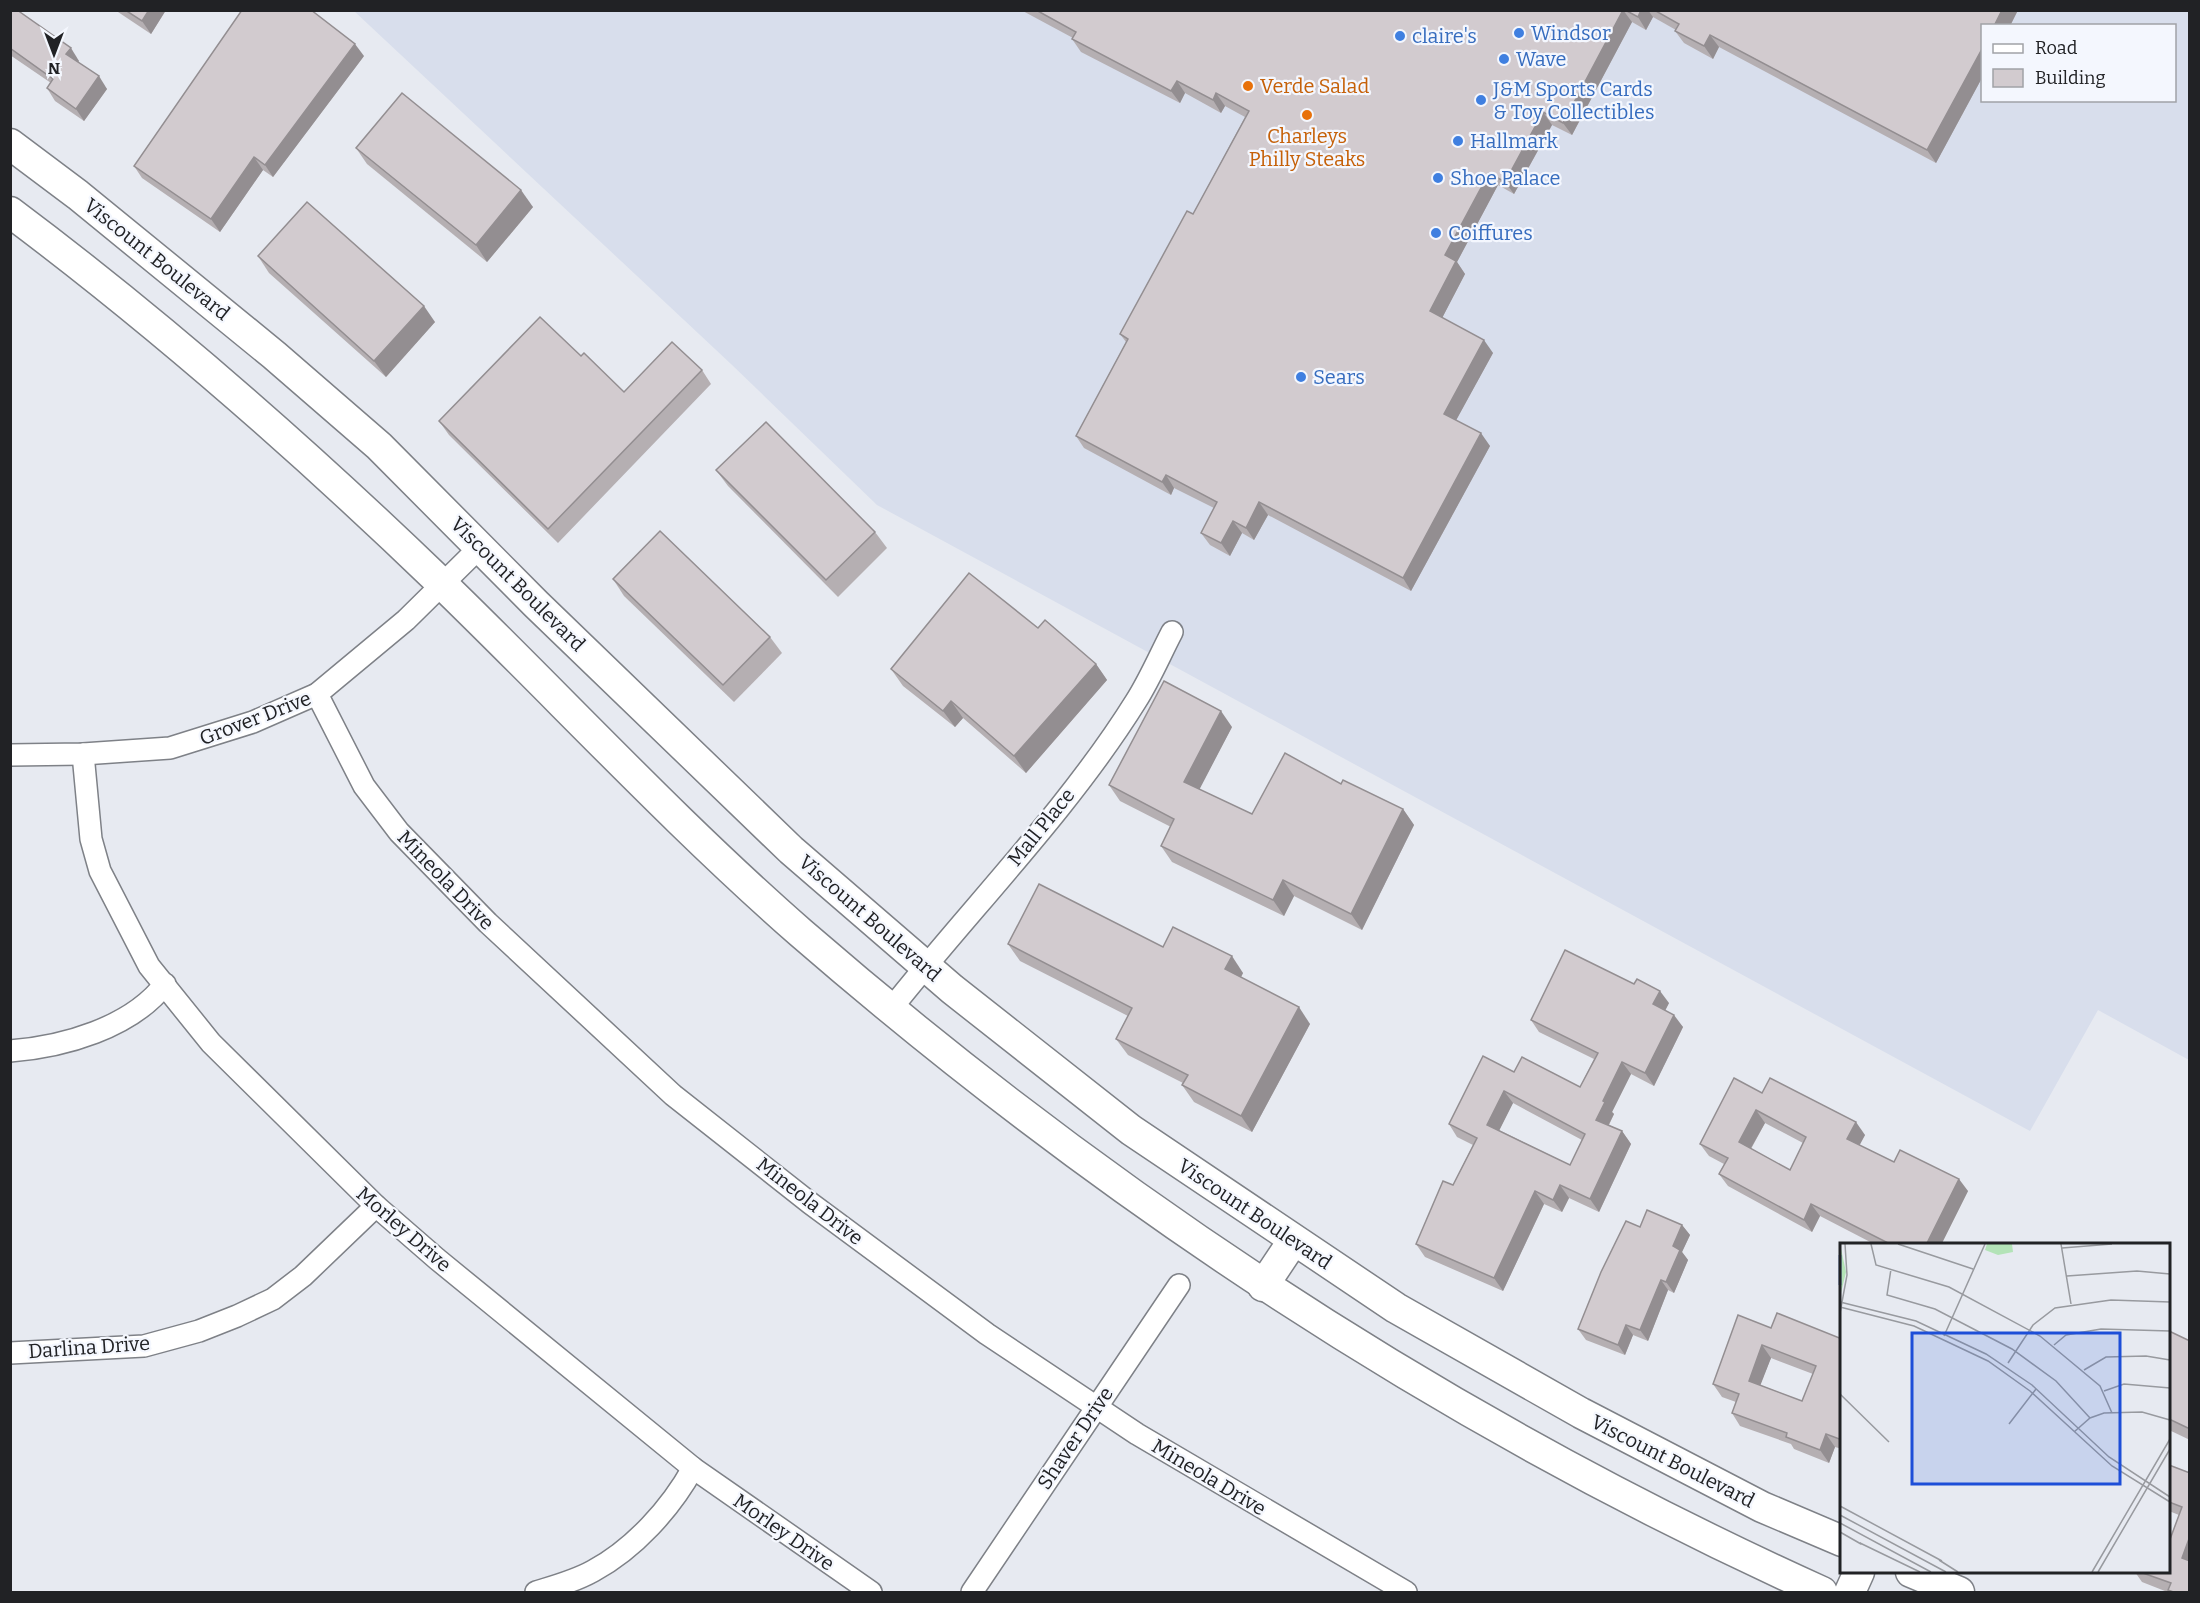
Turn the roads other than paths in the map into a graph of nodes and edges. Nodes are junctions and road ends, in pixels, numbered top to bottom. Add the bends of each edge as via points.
1 (10, 144) edge
2 (10, 212) edge
3 (480, 547) junction
4 (441, 584) junction
5 (1172, 632) dead end
6 (317, 694) junction
7 (83, 754) junction
8 (10, 755) edge
9 (927, 965) junction
10 (165, 984) junction
11 (891, 1010) junction
12 (10, 1051) edge
13 (376, 1206) junction
14 (1293, 1241) junction
15 (1179, 1285) dead end
16 (1263, 1286) junction
17 (10, 1353) edge
18 (1095, 1407) junction
19 (693, 1468) junction
20 (1840, 1540) edge
21 (1860, 1573) edge
22 (1913, 1573) edge
23 (536, 1593) edge
24 (871, 1593) edge
25 (972, 1593) edge
26 (1406, 1593) edge
27 (1822, 1593) edge
28 (1850, 1593) edge
29 (1959, 1593) edge

1 - 3 main road, Viscount Boulevard via 274,355 379,446
2 - 4 main road via 113,290 271,424
3 - 4 street, Grover Drive
3 - 9 main road, Viscount Boulevard via 791,850
4 - 6 street, Grover Drive via 406,620
4 - 11 main road via 708,848
5 - 9 street, Mall Place via 1137,700 1109,739
6 - 7 street, Grover Drive via 254,722 194,742 170,748
6 - 18 street, Mineola Drive via 364,786 399,832 488,923 655,1079 895,1267
7 - 8 street, Grover Drive
7 - 10 street, Morley Drive via 91,839 100,871 149,966
9 - 11 street, Mall Place
9 - 14 main road, Viscount Boulevard via 993,1023 1131,1130
10 - 12 street via 135,1010 93,1032 68,1041
10 - 13 street, Morley Drive via 211,1043
11 - 16 main road via 1107,1178
13 - 17 street, Darlina Drive via 303,1276 273,1299 237,1316 144,1346
13 - 19 street, Morley Drive
14 - 16 main road
14 - 20 main road, Viscount Boulevard via 1396,1308 1581,1413 1762,1507
15 - 18 street, Shaver Drive
16 - 27 main road via 1413,1380 1547,1456
18 - 25 street, Shaver Drive
18 - 26 street, Mineola Drive
19 - 23 street via 638,1538 596,1570
19 - 24 street, Morley Drive
21 - 28 main road
22 - 29 main road

